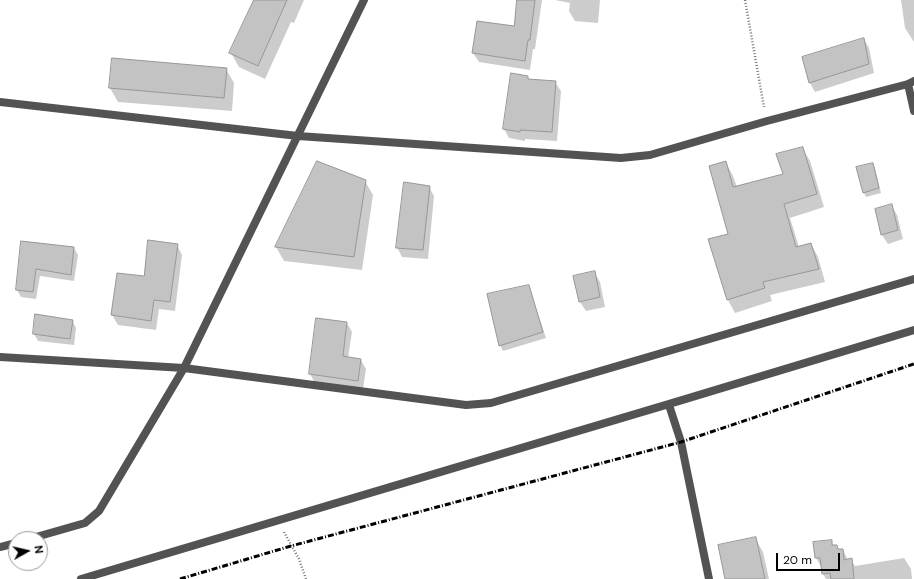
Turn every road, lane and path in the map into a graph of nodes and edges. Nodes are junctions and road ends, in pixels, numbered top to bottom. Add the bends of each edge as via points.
1 (364, 0) edge
2 (745, 0) edge
3 (911, 83) edge
4 (0, 102) edge
5 (914, 111) edge
6 (767, 121) junction
7 (298, 136) junction
8 (914, 279) edge
9 (914, 330) edge
10 (0, 357) edge
11 (184, 368) junction
12 (669, 405) junction
13 (278, 519) junction
14 (48, 534) edge
15 (81, 579) edge
16 (306, 579) edge
17 (709, 579) edge

1 - 7 street
2 - 6 path
3 - 5 street
3 - 6 street
4 - 7 street
6 - 7 street via 650,155 621,158
7 - 11 street
8 - 11 street via 491,403 466,404
9 - 12 street
10 - 11 street
11 - 14 street via 99,512 85,523
12 - 13 street
12 - 17 street via 681,442
13 - 15 street
13 - 16 path via 299,559

